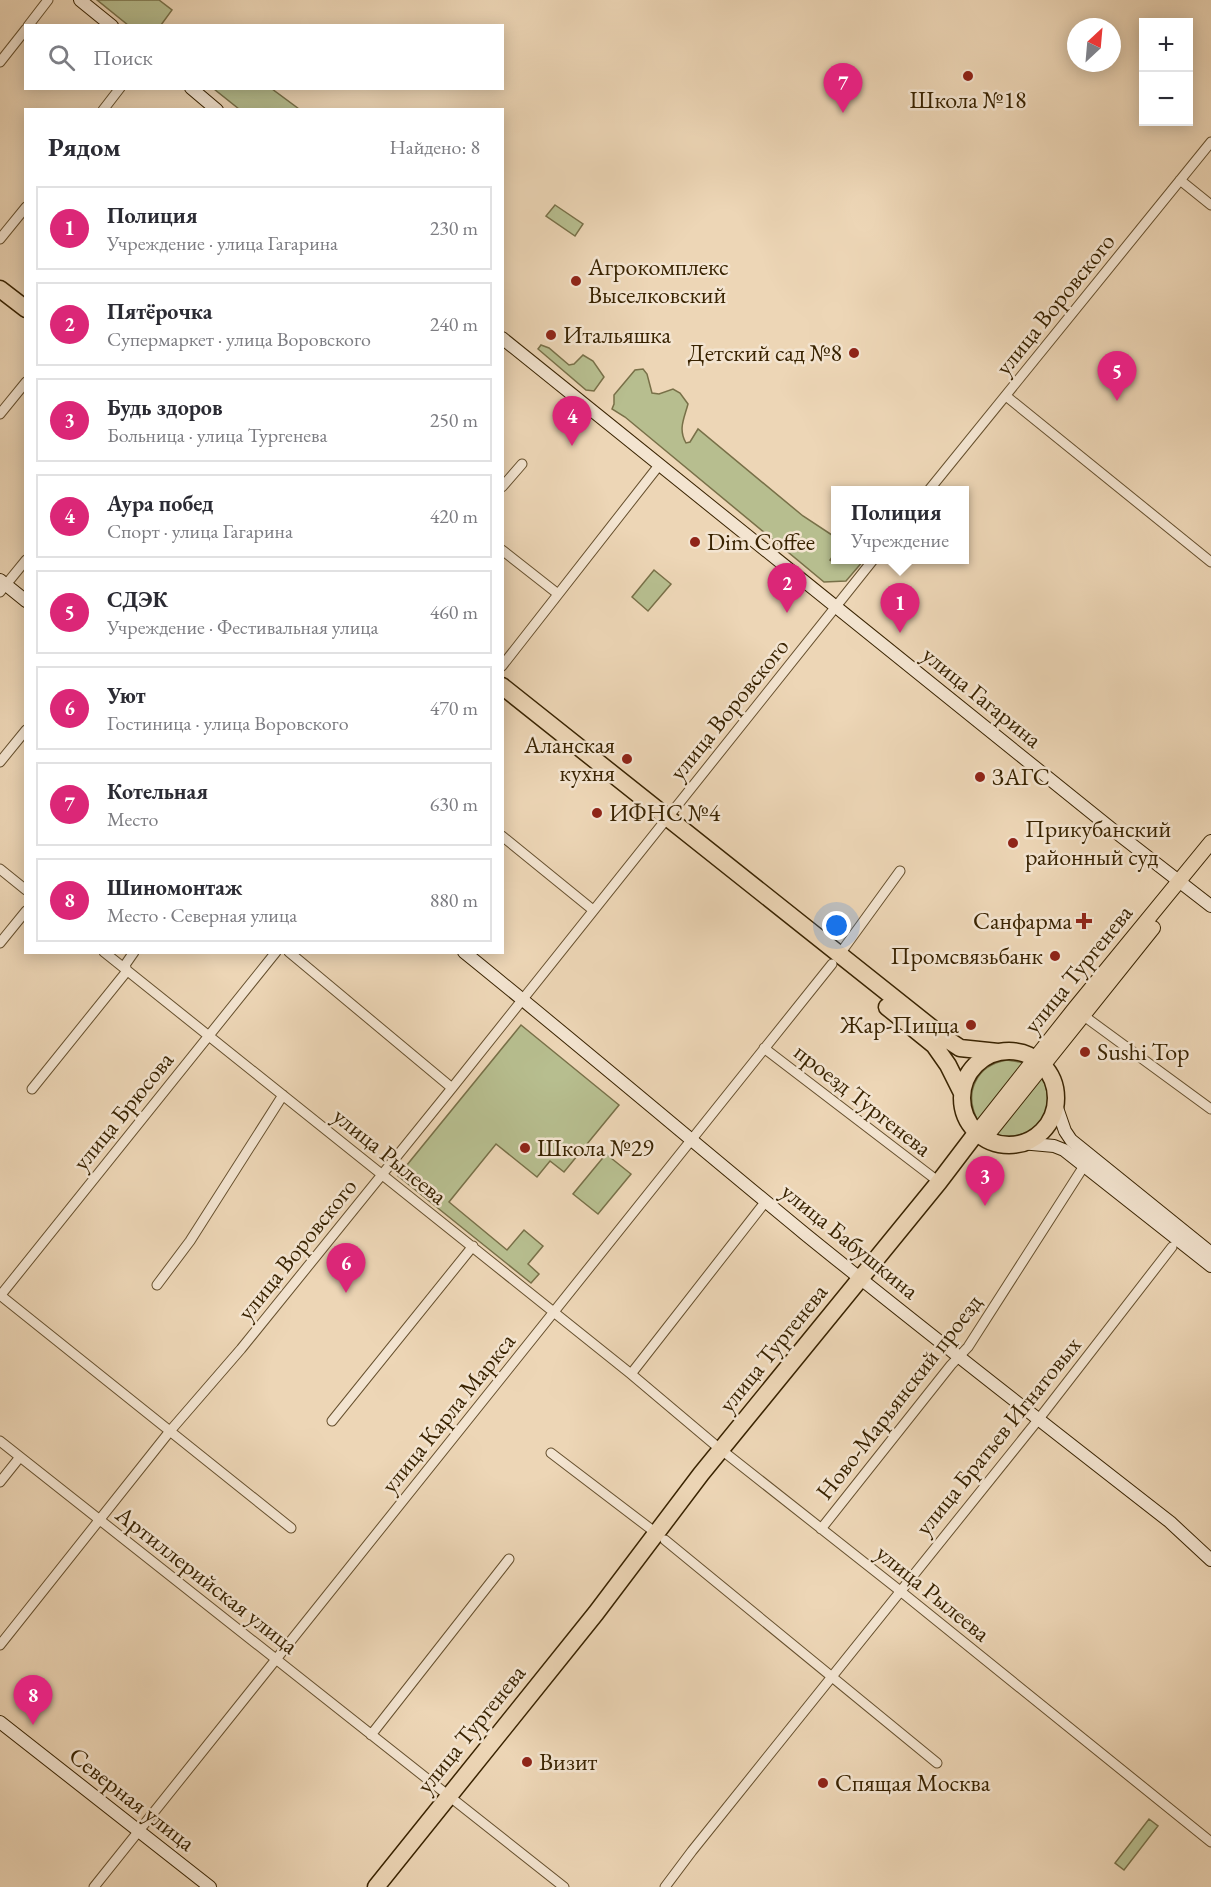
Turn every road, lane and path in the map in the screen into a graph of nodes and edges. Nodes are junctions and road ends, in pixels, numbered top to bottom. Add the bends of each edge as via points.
1 (48, 0) edge
2 (80, 0) edge
3 (30, 24) edge
4 (110, 24) edge
5 (24, 32) edge
6 (0, 62) edge
7 (118, 90) edge
8 (193, 90) edge
9 (105, 108) edge
10 (215, 108) edge
11 (1211, 142) edge
12 (1180, 180) junction
13 (1211, 205) edge
14 (24, 209) edge
15 (0, 239) edge
16 (0, 289) edge
17 (0, 301) edge
18 (24, 307) edge
19 (24, 319) edge
20 (504, 340) edge
21 (24, 384) edge
22 (1006, 396) junction
23 (0, 414) edge
24 (522, 464) dead end
25 (660, 464) junction
26 (504, 485) edge
27 (932, 486) edge
28 (504, 552) edge
29 (1211, 561) edge
30 (24, 562) edge
31 (870, 564) edge
32 (2, 586) edge
33 (558, 594) junction
34 (24, 600) edge
35 (837, 606) junction
36 (504, 663) edge
37 (504, 688) edge
38 (504, 703) edge
39 (24, 732) edge
40 (0, 762) edge
41 (663, 822) junction
42 (504, 839) edge
43 (1211, 842) edge
44 (1211, 856) edge
45 (0, 869) edge
46 (900, 871) dead end
47 (1183, 884) junction
48 (24, 888) edge
49 (1211, 906) edge
50 (593, 910) junction
51 (24, 912) edge
52 (0, 942) edge
53 (106, 954) edge
54 (133, 954) edge
55 (274, 954) edge
56 (291, 954) edge
57 (466, 954) edge
58 (836, 959) junction
59 (127, 971) junction
60 (522, 999) junction
61 (1084, 1016) junction
62 (208, 1036) junction
63 (764, 1048) junction
64 (998, 1052) junction
65 (1040, 1062) junction
66 (452, 1088) junction
67 (32, 1089) dead end
68 (962, 1093) junction
69 (283, 1095) junction
70 (1056, 1105) junction
71 (1211, 1109) edge
72 (981, 1135) junction
73 (691, 1140) junction
74 (1021, 1143) junction
75 (1084, 1166) junction
76 (382, 1175) junction
77 (939, 1182) junction
78 (766, 1201) junction
79 (472, 1246) junction
80 (1172, 1247) dead end
81 (1211, 1253) edge
82 (1211, 1266) edge
83 (864, 1281) junction
84 (157, 1285) dead end
85 (0, 1295) edge
86 (553, 1312) junction
87 (959, 1357) junction
88 (631, 1374) junction
89 (1038, 1419) junction
90 (332, 1421) dead end
91 (170, 1431) junction
92 (0, 1441) edge
93 (725, 1452) junction
94 (551, 1453) dead end
95 (20, 1457) junction
96 (0, 1482) edge
97 (100, 1521) junction
98 (291, 1528) dead end
99 (821, 1529) junction
100 (660, 1537) junction
101 (509, 1559) dead end
102 (1211, 1560) edge
103 (899, 1590) junction
104 (0, 1645) edge
105 (276, 1659) junction
106 (830, 1677) junction
107 (0, 1722) edge
108 (371, 1735) junction
109 (937, 1763) dead end
110 (451, 1799) junction
111 (139, 1830) junction
112 (1211, 1842) edge
113 (94, 1887) edge
114 (210, 1887) edge
115 (376, 1887) edge
116 (388, 1887) edge
117 (564, 1887) edge
118 (665, 1887) edge

1 - 3 street
2 - 4 street
5 - 6 street
7 - 9 street
8 - 10 street
11 - 12 street, улица Воровского
12 - 13 street
12 - 22 street, улица Воровского
14 - 15 street
16 - 18 highway
17 - 19 highway
20 - 25 street, улица Гагарина
21 - 23 street
22 - 27 street, улица Воровского
22 - 29 street
24 - 26 street
25 - 33 street
25 - 35 street, улица Гагарина
28 - 33 street
30 - 32 street
31 - 35 street, улица Воровского
32 - 34 street
33 - 36 street
35 - 41 street, улица Воровского
35 - 47 street, улица Гагарина
37 - 41 highway
38 - 41 highway
39 - 40 street
41 - 50 street, улица Воровского
41 - 58 highway
42 - 50 street
43 - 47 main road, улица Тургенева
44 - 47 main road, улица Тургенева
45 - 48 street
46 - 58 street, улица Карла Маркса
47 - 49 street, улица Гагарина
47 - 61 main road, улица Тургенева
47 - 65 main road, улица Тургенева via 1075,1008
50 - 60 street, улица Воровского
51 - 52 street
53 - 59 street, улица Рылеева
54 - 59 street via 124,965
55 - 62 street, улица Брюсова
56 - 66 street
57 - 60 street, улица Бабушкина
58 - 63 street, улица Карла Маркса
58 - 64 highway via 960,1047
58 - 68 highway via 934,1045
59 - 62 street, улица Рылеева
59 - 67 street
60 - 66 street, улица Воровского
60 - 73 street, улица Бабушкина
61 - 65 main road, улица Тургенева
61 - 71 street
62 - 69 street, улица Рылеева
62 - 85 street, улица Брюсова
63 - 73 street, улица Карла Маркса
63 - 77 street, проезд Тургенева
64 - 65 highway via 1024,1053
64 - 68 highway via 977,1063
65 - 70 highway via 1055,1083
65 - 72 main road, улица Тургенева
66 - 76 street, улица Воровского
68 - 72 highway via 965,1114
69 - 76 street, улица Рылеева
69 - 84 street via 190,1241
70 - 74 highway via 1047,1126
70 - 81 street via 1071,1140
72 - 74 highway via 1005,1144
72 - 77 highway, улица Тургенева
72 - 83 highway, улица Тургенева
73 - 78 street, улица Бабушкина
73 - 86 street, улица Карла Маркса
74 - 75 street via 1054,1146
75 - 82 street
75 - 87 street, Ново-Марьянский проезд
76 - 79 street, улица Рылеева
76 - 91 street, улица Воровского
77 - 83 highway, улица Тургенева
78 - 83 street, улица Бабушкина
78 - 88 street
79 - 86 street, улица Рылеева
79 - 90 street
80 - 89 street, улица Братьев Игнатовых
83 - 87 street, улица Бабушкина
83 - 93 highway, улица Тургенева
85 - 91 street
86 - 88 street, улица Рылеева
86 - 105 street, улица Карла Маркса
87 - 89 street, улица Бабушкина
87 - 99 street, Ново-Марьянский проезд
88 - 93 street, улица Рылеева
89 - 102 street, улица Бабушкина via 1170,1522
89 - 103 street, улица Братьев Игнатовых
91 - 97 street, улица Воровского
91 - 98 street
92 - 95 street, Артиллерийская улица
93 - 99 street, улица Рылеева
93 - 100 highway, улица Тургенева
94 - 100 street
95 - 96 street
95 - 97 street, Артиллерийская улица
97 - 104 street, улица Воровского
97 - 105 street, Артиллерийская улица
99 - 103 street, улица Рылеева
100 - 106 street
100 - 110 highway, улица Тургенева
101 - 108 street
103 - 106 street, улица Братьев Игнатовых
103 - 112 street, улица Рылеева
105 - 108 street, Артиллерийская улица
105 - 111 street, улица Карла Маркса
106 - 109 street
106 - 118 street, улица Братьев Игнатовых
107 - 111 street, Северная улица
108 - 110 street, Артиллерийская улица
110 - 115 highway, улица Тургенева
110 - 116 highway, улица Тургенева
110 - 117 street, Артиллерийская улица
111 - 113 street, улица Карла Маркса
111 - 114 street, Северная улица

